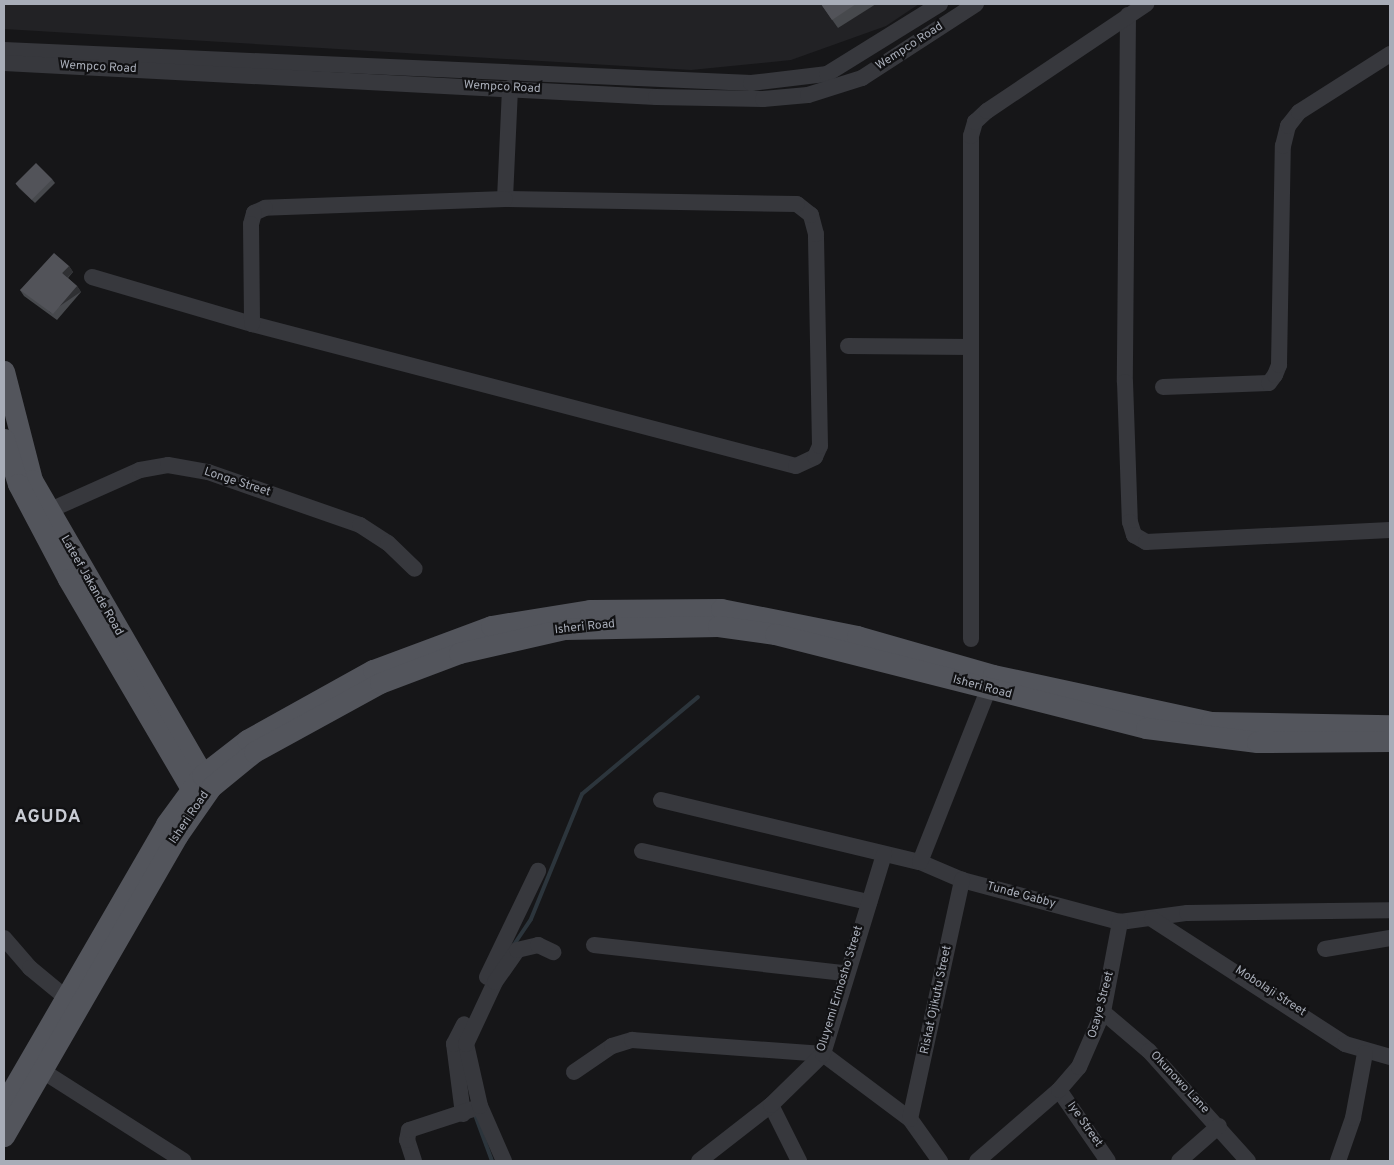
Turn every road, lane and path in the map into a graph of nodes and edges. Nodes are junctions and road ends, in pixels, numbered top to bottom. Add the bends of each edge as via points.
1 (940, 4) edge
2 (976, 4) edge
3 (1146, 4) edge
4 (1128, 15) junction
5 (4, 50) edge
6 (1390, 54) edge
7 (4, 63) edge
8 (656, 79) junction
9 (510, 88) junction
10 (656, 97) junction
11 (505, 199) junction
12 (92, 277) dead end
13 (252, 324) junction
14 (848, 346) dead end
15 (971, 346) junction
16 (4, 371) edge
17 (1163, 387) dead end
18 (4, 439) edge
19 (48, 511) junction
20 (1390, 530) edge
21 (415, 569) dead end
22 (971, 639) dead end
23 (988, 690) junction
24 (139, 699) junction
25 (1390, 725) edge
26 (1209, 730) junction
27 (1390, 741) edge
28 (200, 788) junction
29 (662, 800) dead end
30 (158, 838) junction
31 (642, 851) dead end
32 (884, 854) junction
33 (920, 862) junction
34 (538, 870) dead end
35 (962, 880) junction
36 (869, 902) junction
37 (1390, 910) edge
38 (1152, 919) junction
39 (1120, 922) junction
40 (4, 938) edge
41 (1390, 938) edge
42 (594, 946) dead end
43 (1325, 949) dead end
44 (553, 952) dead end
45 (844, 973) junction
46 (65, 997) junction
47 (1103, 1012) junction
48 (1365, 1053) junction
49 (822, 1054) junction
50 (1390, 1056) edge
51 (41, 1070) junction
52 (574, 1072) dead end
53 (1059, 1090) junction
54 (4, 1104) edge
55 (770, 1105) junction
56 (472, 1110) junction
57 (910, 1120) junction
58 (1219, 1126) junction
59 (4, 1136) edge
60 (184, 1161) edge
61 (414, 1161) edge
62 (504, 1161) edge
63 (699, 1161) edge
64 (799, 1161) edge
65 (940, 1161) edge
66 (977, 1161) edge
67 (1108, 1161) edge
68 (1179, 1161) edge
69 (1248, 1161) edge
70 (1338, 1161) edge

1 - 8 street, Wempco Road via 852,60 803,80
2 - 10 street, Wempco Road via 862,78 838,88 763,99
3 - 4 street
4 - 15 street via 1024,83 976,122 970,167
4 - 20 street via 1125,382 1130,522 1134,535 1146,542
5 - 8 street, Wempco Road
6 - 17 street via 1299,112 1288,126 1283,146 1279,365 1274,375 1269,382
7 - 9 street, Wempco Road
8 - 10 street
9 - 10 street, Wempco Road
9 - 11 street
11 - 13 street via 265,208 254,213
11 - 13 street via 797,204 811,215 816,234 820,446 815,457 796,466
12 - 13 street
14 - 15 street
15 - 22 street
16 - 19 main road, Lateef Jakande Road via 16,429
18 - 24 main road, Lateef Jakande Road via 18,484
19 - 21 street, Longe Street via 140,470 168,465 208,472 360,525 388,543
19 - 28 main road, Lateef Jakande Road
23 - 26 main road, Isheri Road
23 - 28 main road, Isheri Road via 746,630 670,624 565,629 459,652 380,683 254,752
23 - 33 street
24 - 28 main road, Lateef Jakande Road
24 - 30 main road via 170,790
25 - 26 main road, Isheri Road
26 - 27 main road, Isheri Road
26 - 28 main road, Isheri Road via 778,618 721,609 590,610 491,626 411,653 246,740
28 - 30 main road, Isheri Road
28 - 51 main road, Isheri Road
29 - 32 street, Tunde Gabby
30 - 46 main road, Isheri Road
31 - 36 street
32 - 33 street, Tunde Gabby
32 - 36 street, Oluyemi Erinosho Street
33 - 35 street, Tunde Gabby
34 - 56 street via 454,1044
35 - 39 street, Tunde Gabby
35 - 57 street, Riskat Ojikutu Street
36 - 45 street, Oluyemi Erinosho Street
37 - 38 street, Tunde Gabby via 1187,914
38 - 39 street, Tunde Gabby
38 - 48 street, Mobolaji Street
39 - 47 street, Osaye Street
40 - 46 street via 30,968
41 - 43 street
42 - 45 street
44 - 56 street via 538,945 517,950 495,982 466,1044
45 - 49 street, Oluyemi Erinosho Street
46 - 54 main road, Isheri Road
47 - 53 street, Osaye Street via 1093,1043
47 - 58 street, Okunowo Lane via 1149,1051
48 - 50 street, Mobolaji Street
48 - 70 street via 1353,1118
49 - 52 street via 632,1040 612,1046
49 - 55 street, Oluyemi Erinosho Street
49 - 57 street
51 - 59 main road, Isheri Road
51 - 60 street
53 - 66 street, Osaye Street
53 - 67 street, Iye Street
55 - 63 street, Oluyemi Erinosho Street
55 - 64 street
56 - 61 street via 409,1130 407,1140
56 - 62 street
57 - 65 street
58 - 68 street
58 - 69 street, Okunowo Lane

